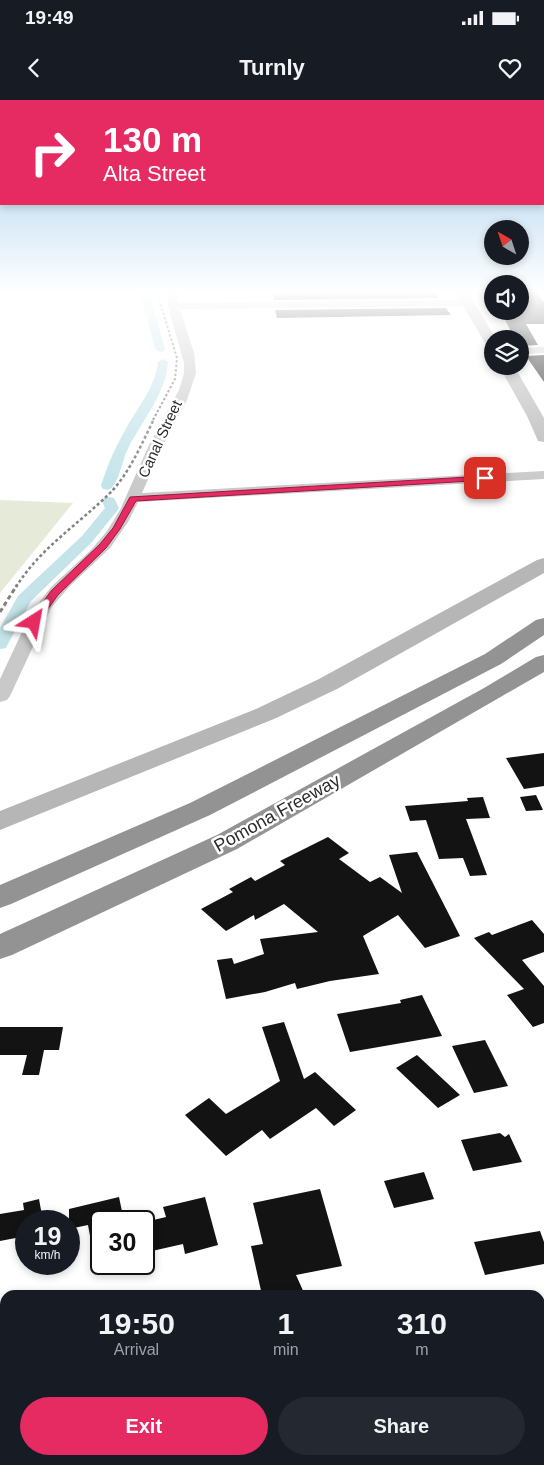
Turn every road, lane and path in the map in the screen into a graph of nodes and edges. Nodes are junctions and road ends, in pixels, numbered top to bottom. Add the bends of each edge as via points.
1 (188, 356) edge
2 (511, 375) edge
3 (544, 437) edge
4 (544, 475) edge
5 (133, 498) junction
6 (544, 564) edge
7 (544, 625) edge
8 (544, 662) edge
9 (544, 674) edge
10 (493, 693) junction
11 (0, 696) edge
12 (0, 821) edge
13 (0, 897) edge
14 (0, 947) edge

1 - 5 street, Canal Street via 190,374
2 - 3 street
4 - 5 street
5 - 11 street, Canal Street via 103,546 44,606
6 - 12 street via 328,684 265,714
7 - 13 highway, Pomona Freeway via 493,659 200,809
8 - 10 highway, Pomona Freeway
9 - 10 highway
10 - 14 highway, Pomona Freeway via 227,842

